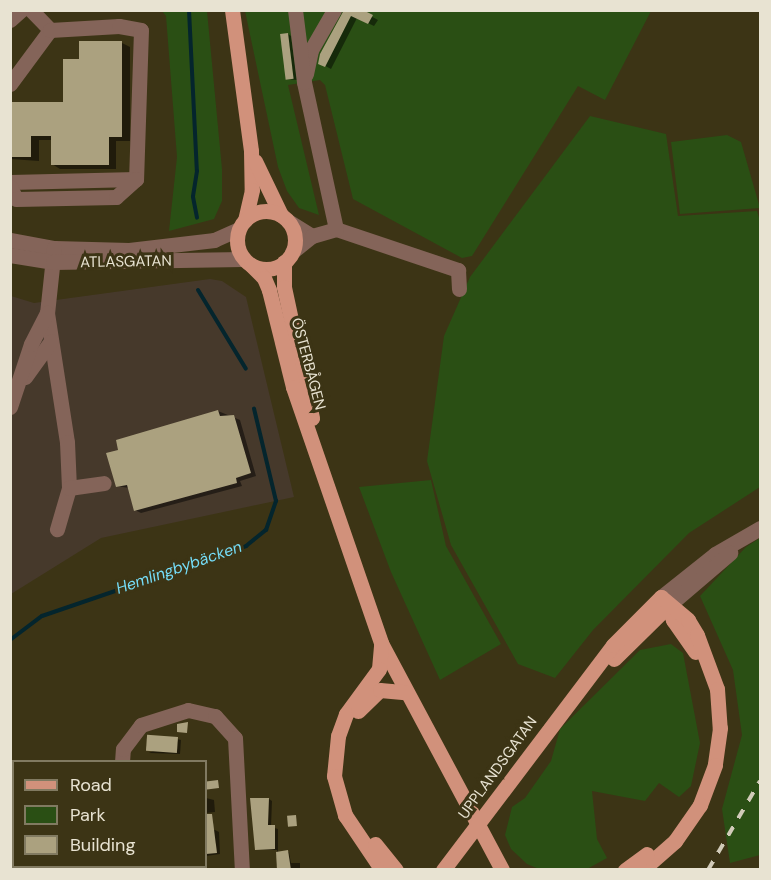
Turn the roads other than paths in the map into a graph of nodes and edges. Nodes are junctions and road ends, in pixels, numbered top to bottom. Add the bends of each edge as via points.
1 (21, 10) edge
2 (31, 10) edge
3 (232, 10) edge
4 (295, 10) edge
5 (334, 10) edge
6 (10, 20) edge
7 (50, 30) junction
8 (304, 82) junction
9 (10, 84) edge
10 (251, 152) junction
11 (136, 179) junction
12 (10, 182) edge
13 (10, 187) edge
14 (284, 218) junction
15 (242, 224) junction
16 (336, 229) junction
17 (312, 236) junction
18 (10, 240) edge
19 (10, 255) edge
20 (53, 255) junction
21 (288, 257) junction
22 (247, 262) junction
23 (459, 289) dead end
24 (47, 313) junction
25 (51, 340) junction
26 (15, 373) edge
27 (13, 400) edge
28 (324, 476) junction
29 (104, 483) dead end
30 (69, 488) junction
31 (760, 528) edge
32 (57, 529) dead end
33 (665, 601) junction
34 (376, 619) junction
35 (381, 643) junction
36 (405, 692) junction
37 (425, 721) junction
38 (122, 760) edge
39 (454, 863) edge
40 (242, 870) edge
41 (382, 870) edge
42 (396, 870) edge
43 (443, 870) edge
44 (502, 870) edge
45 (625, 870) edge
46 (642, 870) edge

1 - 6 street
2 - 7 street
3 - 10 main road
4 - 8 street
5 - 8 street via 311,50
7 - 9 street
7 - 11 street via 119,26 141,30
8 - 16 street
10 - 14 main road
10 - 15 main road via 252,190
11 - 12 street
11 - 13 street via 116,197 16,199
14 - 15 main road via 263,211
14 - 17 street
14 - 21 main road via 295,238
15 - 20 street, ATLASGATAN via 214,240 182,246
15 - 22 main road via 238,249
16 - 17 street
16 - 23 street via 459,270
17 - 21 street
18 - 20 street, ATLASGATAN
19 - 20 street, ATLASGATAN
20 - 22 street, ATLASGATAN
20 - 24 street
21 - 22 main road via 272,268
21 - 28 main road, ÖSTERBÅGEN via 284,287
22 - 28 main road, ÖSTERBÅGEN via 264,278 293,387
24 - 25 street
24 - 26 street
25 - 27 street
25 - 30 street via 67,442
26 - 27 street
28 - 34 main road, ÖSTERBÅGEN
29 - 30 street
30 - 32 street
31 - 33 street
33 - 39 main road, UPPLANDSGATAN via 568,702
33 - 45 main road via 673,620 690,641 703,675 710,709 709,747 701,782 682,818 654,850
33 - 46 main road via 688,620 709,662 717,689 719,738 709,786 689,824
34 - 35 main road, ÖSTERBÅGEN
34 - 37 main road, ÖSTERBÅGEN via 399,659
35 - 36 main road, ÖSTERBÅGEN
35 - 41 main road via 378,669 346,714 338,736 334,776 345,815
36 - 37 main road, ÖSTERBÅGEN
36 - 42 main road via 388,689 365,700 353,717 343,756 353,812
37 - 44 main road, ÖSTERBÅGEN
38 - 40 street via 123,749 141,725 188,710 215,716 235,738
39 - 43 main road, UPPLANDSGATAN

